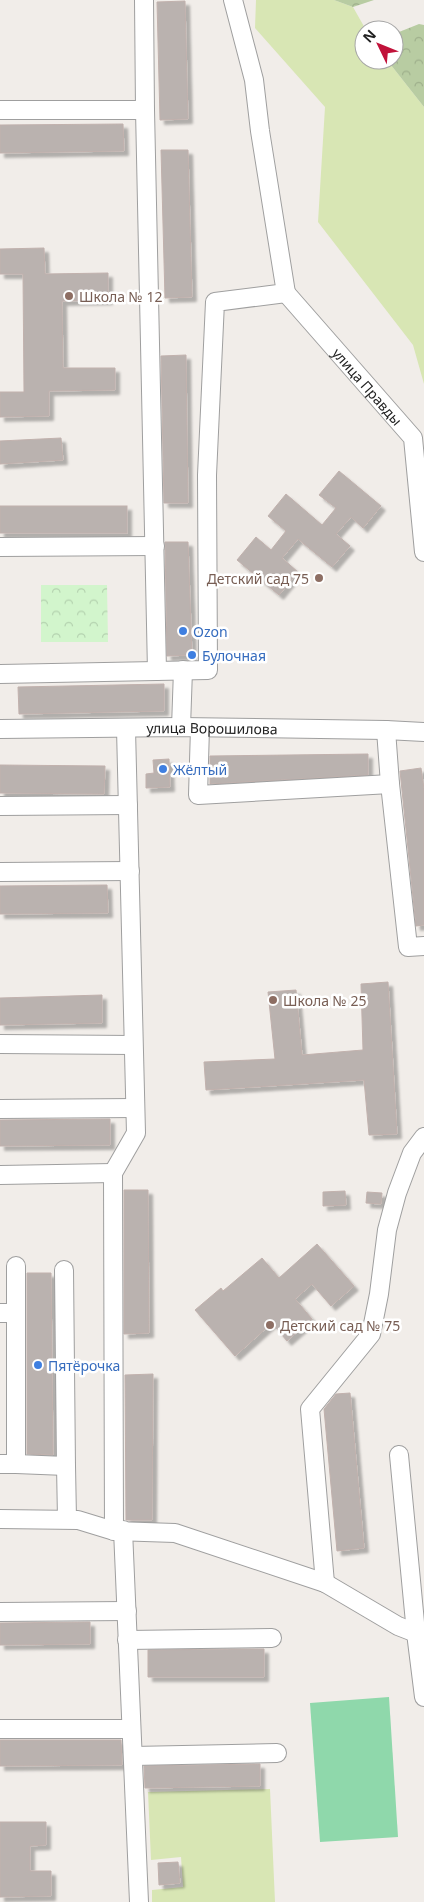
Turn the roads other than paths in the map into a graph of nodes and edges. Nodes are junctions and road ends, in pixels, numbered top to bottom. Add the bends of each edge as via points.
1 (144, 0) edge
2 (233, 0) edge
3 (0, 110) edge
4 (145, 110) junction
5 (286, 293) junction
6 (155, 546) junction
7 (0, 547) edge
8 (424, 552) edge
9 (183, 670) junction
10 (157, 671) junction
11 (0, 674) edge
12 (181, 727) junction
13 (200, 728) junction
14 (0, 729) edge
15 (126, 729) junction
16 (386, 730) junction
17 (424, 732) edge
18 (390, 784) junction
19 (128, 805) junction
20 (0, 806) edge
21 (130, 871) junction
22 (0, 872) edge
23 (424, 946) edge
24 (0, 1044) edge
25 (133, 1045) junction
26 (134, 1108) junction
27 (0, 1109) edge
28 (424, 1137) edge
29 (113, 1174) junction
30 (0, 1175) edge
31 (16, 1266) dead end
32 (64, 1270) dead end
33 (8, 1313) edge
34 (400, 1455) dead end
35 (8, 1464) edge
36 (66, 1466) junction
37 (0, 1519) edge
38 (67, 1520) junction
39 (118, 1531) junction
40 (325, 1583) junction
41 (127, 1611) junction
42 (0, 1612) edge
43 (420, 1637) edge
44 (272, 1638) dead end
45 (127, 1640) junction
46 (424, 1697) edge
47 (131, 1729) junction
48 (0, 1730) edge
49 (276, 1753) dead end
50 (133, 1756) junction
51 (139, 1902) edge

1 - 4 street
2 - 5 street via 254,80
3 - 4 street
4 - 6 street
5 - 8 street, улица Правды via 412,438
5 - 9 street via 215,302 207,475 208,670
6 - 7 street
6 - 10 street
9 - 10 street
9 - 12 street
10 - 11 street
12 - 13 street, улица Ворошилова
12 - 15 street, улица Ворошилова
13 - 16 street, улица Ворошилова
13 - 18 street via 198,795
14 - 15 street, улица Ворошилова
15 - 19 street
16 - 17 street, улица Ворошилова
16 - 18 street
18 - 23 street via 408,947
19 - 20 street
19 - 21 street
21 - 22 street
21 - 25 street
24 - 25 street
25 - 26 street
26 - 27 street
26 - 29 street via 136,1133
28 - 40 street via 412,1153 386,1230 371,1334 310,1409
29 - 30 street
29 - 39 street
31 - 33 street
32 - 36 street
33 - 35 street
34 - 43 street
35 - 36 street
36 - 38 street
37 - 38 street
38 - 39 street
39 - 40 street via 175,1533
39 - 41 street
40 - 43 street
41 - 42 street
41 - 45 street
43 - 46 street
44 - 45 street
45 - 47 street
47 - 48 street
47 - 50 street
49 - 50 street
50 - 51 street

